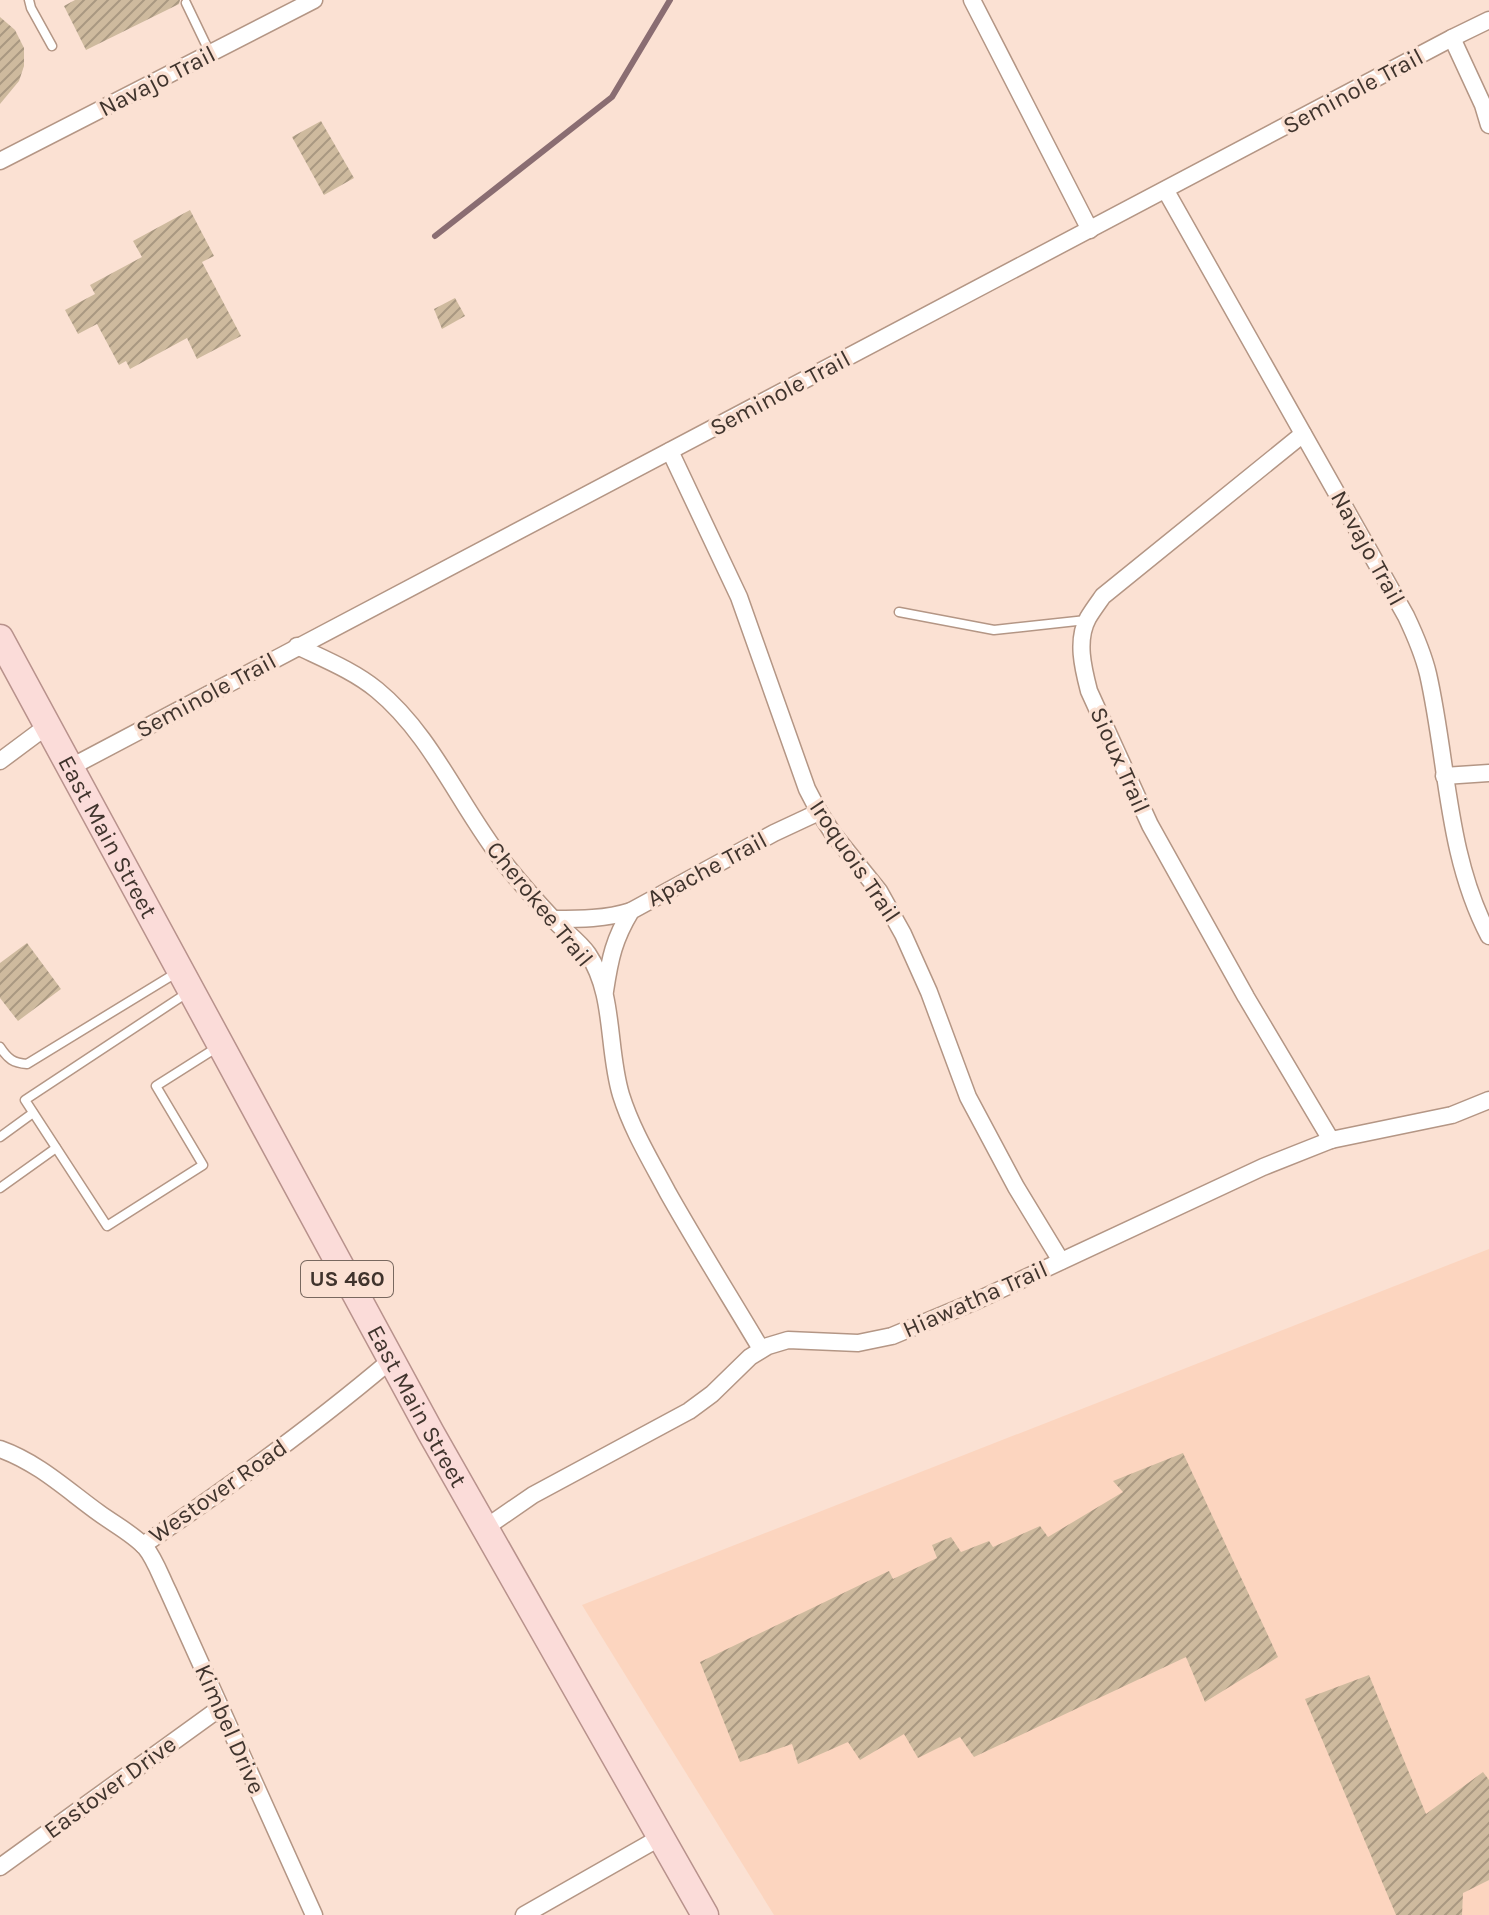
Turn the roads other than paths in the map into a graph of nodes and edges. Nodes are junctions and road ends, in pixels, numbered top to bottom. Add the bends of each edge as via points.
1 (29, 0) edge
2 (314, 0) edge
3 (972, 0) edge
4 (186, 3) dead end
5 (295, 5) edge
6 (1489, 20) edge
7 (1452, 38) junction
8 (52, 46) dead end
9 (210, 54) junction
10 (1489, 125) edge
11 (0, 161) edge
12 (1166, 191) junction
13 (1090, 230) junction
14 (1303, 434) junction
15 (670, 451) junction
16 (899, 612) dead end
17 (1086, 620) junction
18 (0, 638) edge
19 (297, 646) junction
20 (47, 726) junction
21 (0, 761) edge
22 (71, 767) junction
23 (1489, 773) edge
24 (1444, 776) junction
25 (819, 812) junction
26 (631, 911) junction
27 (553, 919) junction
28 (1489, 936) edge
29 (186, 980) junction
30 (605, 992) junction
31 (221, 1045) junction
32 (0, 1047) edge
33 (1489, 1100) edge
34 (33, 1113) junction
35 (0, 1137) edge
36 (1331, 1140) junction
37 (56, 1148) junction
38 (0, 1188) edge
39 (1061, 1261) junction
40 (761, 1349) junction
41 (391, 1360) junction
42 (0, 1449) edge
43 (485, 1528) junction
44 (143, 1545) junction
45 (220, 1708) junction
46 (661, 1837) junction
47 (0, 1867) edge
48 (314, 1915) edge
49 (524, 1915) edge
50 (705, 1915) edge

1 - 8 lane
2 - 5 street, Navajo Trail
3 - 13 street
4 - 9 lane
5 - 9 street, Navajo Trail
6 - 7 street, Seminole Trail
7 - 10 street
7 - 12 street, Seminole Trail
9 - 11 street, Navajo Trail
12 - 13 street, Seminole Trail
12 - 14 street, Navajo Trail
13 - 15 street, Seminole Trail
14 - 17 street via 1103,596
14 - 24 street, Navajo Trail via 1419,644
15 - 19 street, Seminole Trail
15 - 25 street, Iroquois Trail via 739,597
16 - 17 lane via 994,630
17 - 36 street, Sioux Trail via 1081,647 1089,691 1150,825
18 - 20 main road, East Main Street / US 460
19 - 22 street, Seminole Trail
19 - 27 street, Cherokee Trail via 356,676 401,712 503,862
20 - 21 street
20 - 22 main road, East Main Street / US 460
22 - 29 main road, East Main Street / US 460
23 - 24 street
24 - 28 street, Navajo Trail via 1455,842
25 - 26 street, Apache Trail
25 - 39 street, Iroquois Trail via 879,891 903,934 968,1097
26 - 27 street
26 - 30 street, Apache Trail via 618,932
27 - 30 street, Cherokee Trail via 588,954
29 - 31 main road, East Main Street / US 460
29 - 32 lane via 27,1064 8,1059
29 - 34 lane via 25,1100
30 - 40 street, Cherokee Trail via 613,1059 637,1136
31 - 37 lane via 156,1086 203,1165 107,1226
31 - 41 main road, East Main Street / US 460
33 - 36 street, Hiawatha Trail via 1452,1115
34 - 35 lane
34 - 37 lane
36 - 39 street, Hiawatha Trail
37 - 38 lane
39 - 40 street, Hiawatha Trail via 892,1336 858,1343 788,1340
40 - 43 street via 689,1411 533,1495
41 - 43 main road, East Main Street / US 460
41 - 44 street, Westover Road via 246,1474
42 - 44 street, Westover Road via 53,1477
43 - 46 main road, East Main Street / US 460
44 - 45 street, Kimbel Drive
45 - 47 street, Eastover Drive
45 - 48 street, Kimbel Drive
46 - 49 street
46 - 50 main road, East Main Street / US 460

